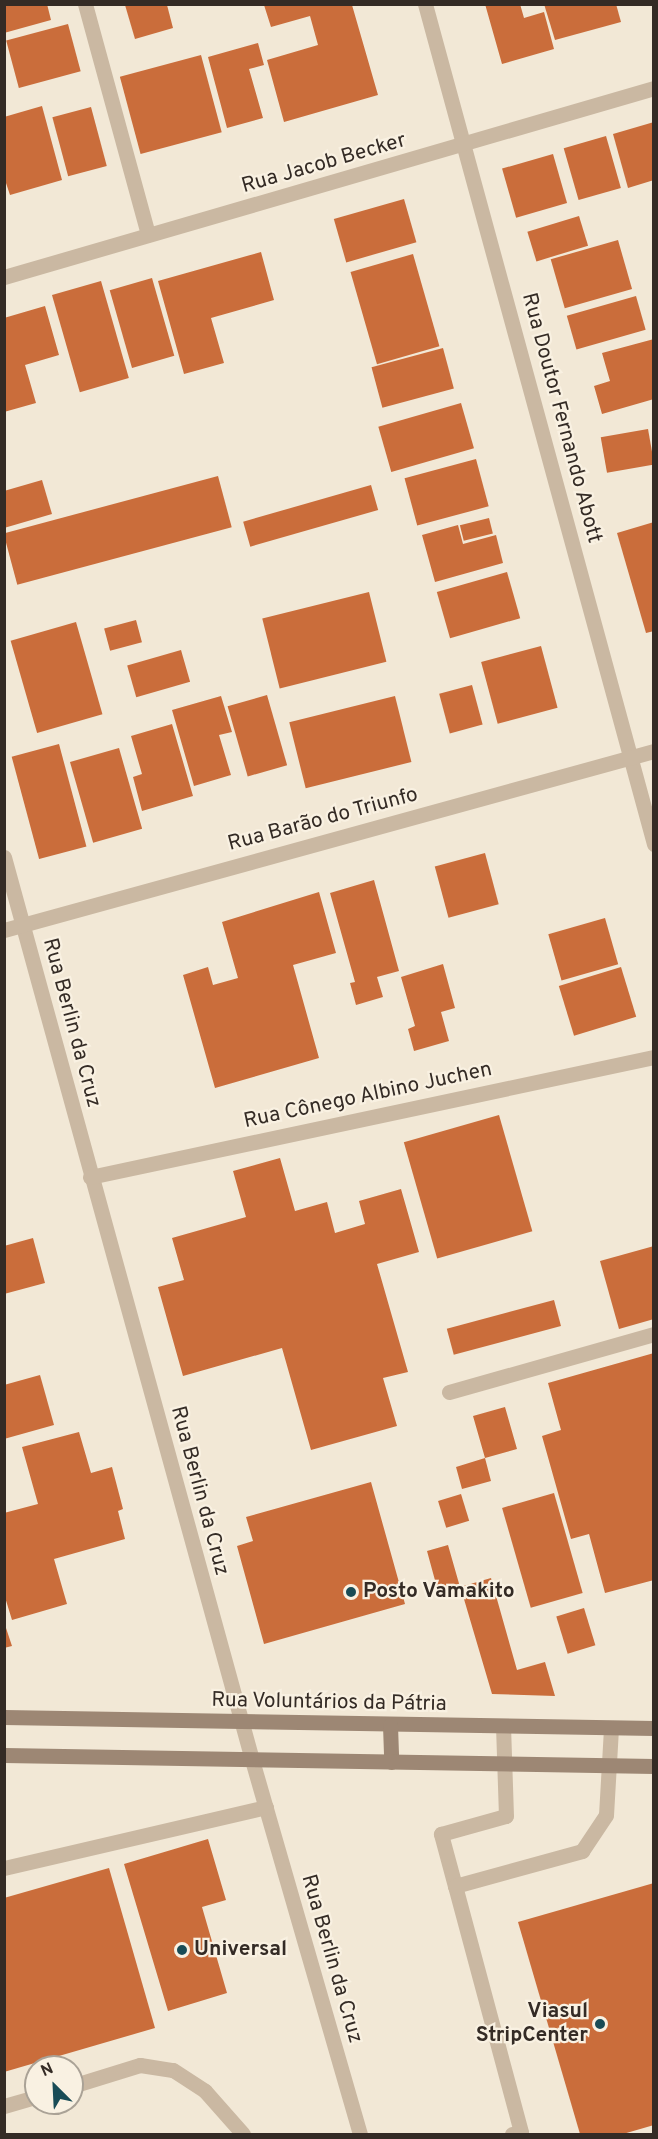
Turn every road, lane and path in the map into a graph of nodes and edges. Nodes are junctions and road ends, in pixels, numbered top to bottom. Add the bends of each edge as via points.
1 (85, 4) edge
2 (425, 4) edge
3 (654, 88) edge
4 (466, 145) junction
5 (148, 235) junction
6 (4, 276) edge
7 (654, 751) edge
8 (630, 757) junction
9 (654, 844) edge
10 (4, 857) edge
11 (23, 924) junction
12 (4, 930) edge
13 (654, 1057) edge
14 (90, 1177) junction
15 (654, 1334) edge
16 (448, 1392) dead end
17 (4, 1717) edge
18 (241, 1723) junction
19 (390, 1725) junction
20 (503, 1726) junction
21 (611, 1728) junction
22 (654, 1728) edge
23 (4, 1755) edge
24 (252, 1760) junction
25 (391, 1762) junction
26 (503, 1764) junction
27 (611, 1765) junction
28 (654, 1766) edge
29 (266, 1807) junction
30 (4, 1868) edge
31 (455, 1886) junction
32 (84, 2082) edge
33 (24, 2100) edge
34 (4, 2106) edge
35 (243, 2134) edge
36 (360, 2134) edge
37 (512, 2134) edge

1 - 5 street
2 - 4 street, Rua Doutor Fernando Abott
3 - 4 street, Rua Jacob Becker
4 - 5 street, Rua Jacob Becker
4 - 8 street, Rua Doutor Fernando Abott
5 - 6 street, Rua Jacob Becker
7 - 8 street, Rua Barão do Triunfo
8 - 9 street, Rua Doutor Fernando Abott
8 - 11 street, Rua Barão do Triunfo
10 - 11 street, Rua Berlin da Cruz
11 - 12 street, Rua Barão do Triunfo
11 - 14 street, Rua Berlin da Cruz
13 - 14 street, Rua Cônego Albino Juchen
14 - 18 street, Rua Berlin da Cruz
15 - 16 street
17 - 18 main road, Rua Voluntários da Pátria
18 - 19 main road, Rua Voluntários da Pátria
18 - 24 street, Rua Berlin da Cruz
19 - 20 main road, Rua Voluntários da Pátria
19 - 25 main road
20 - 21 main road, Rua Voluntários da Pátria
20 - 26 street
21 - 22 main road, Rua Voluntários da Pátria
21 - 27 street
23 - 24 main road
24 - 25 main road
24 - 29 street, Rua Berlin da Cruz
25 - 26 main road
26 - 27 main road
26 - 31 street via 506,1816 441,1834
27 - 28 main road
27 - 31 street via 606,1815 582,1851
29 - 30 street
29 - 36 street, Rua Berlin da Cruz
31 - 37 street via 521,2132
32 - 35 street via 140,2065 172,2070 205,2091
33 - 34 street

